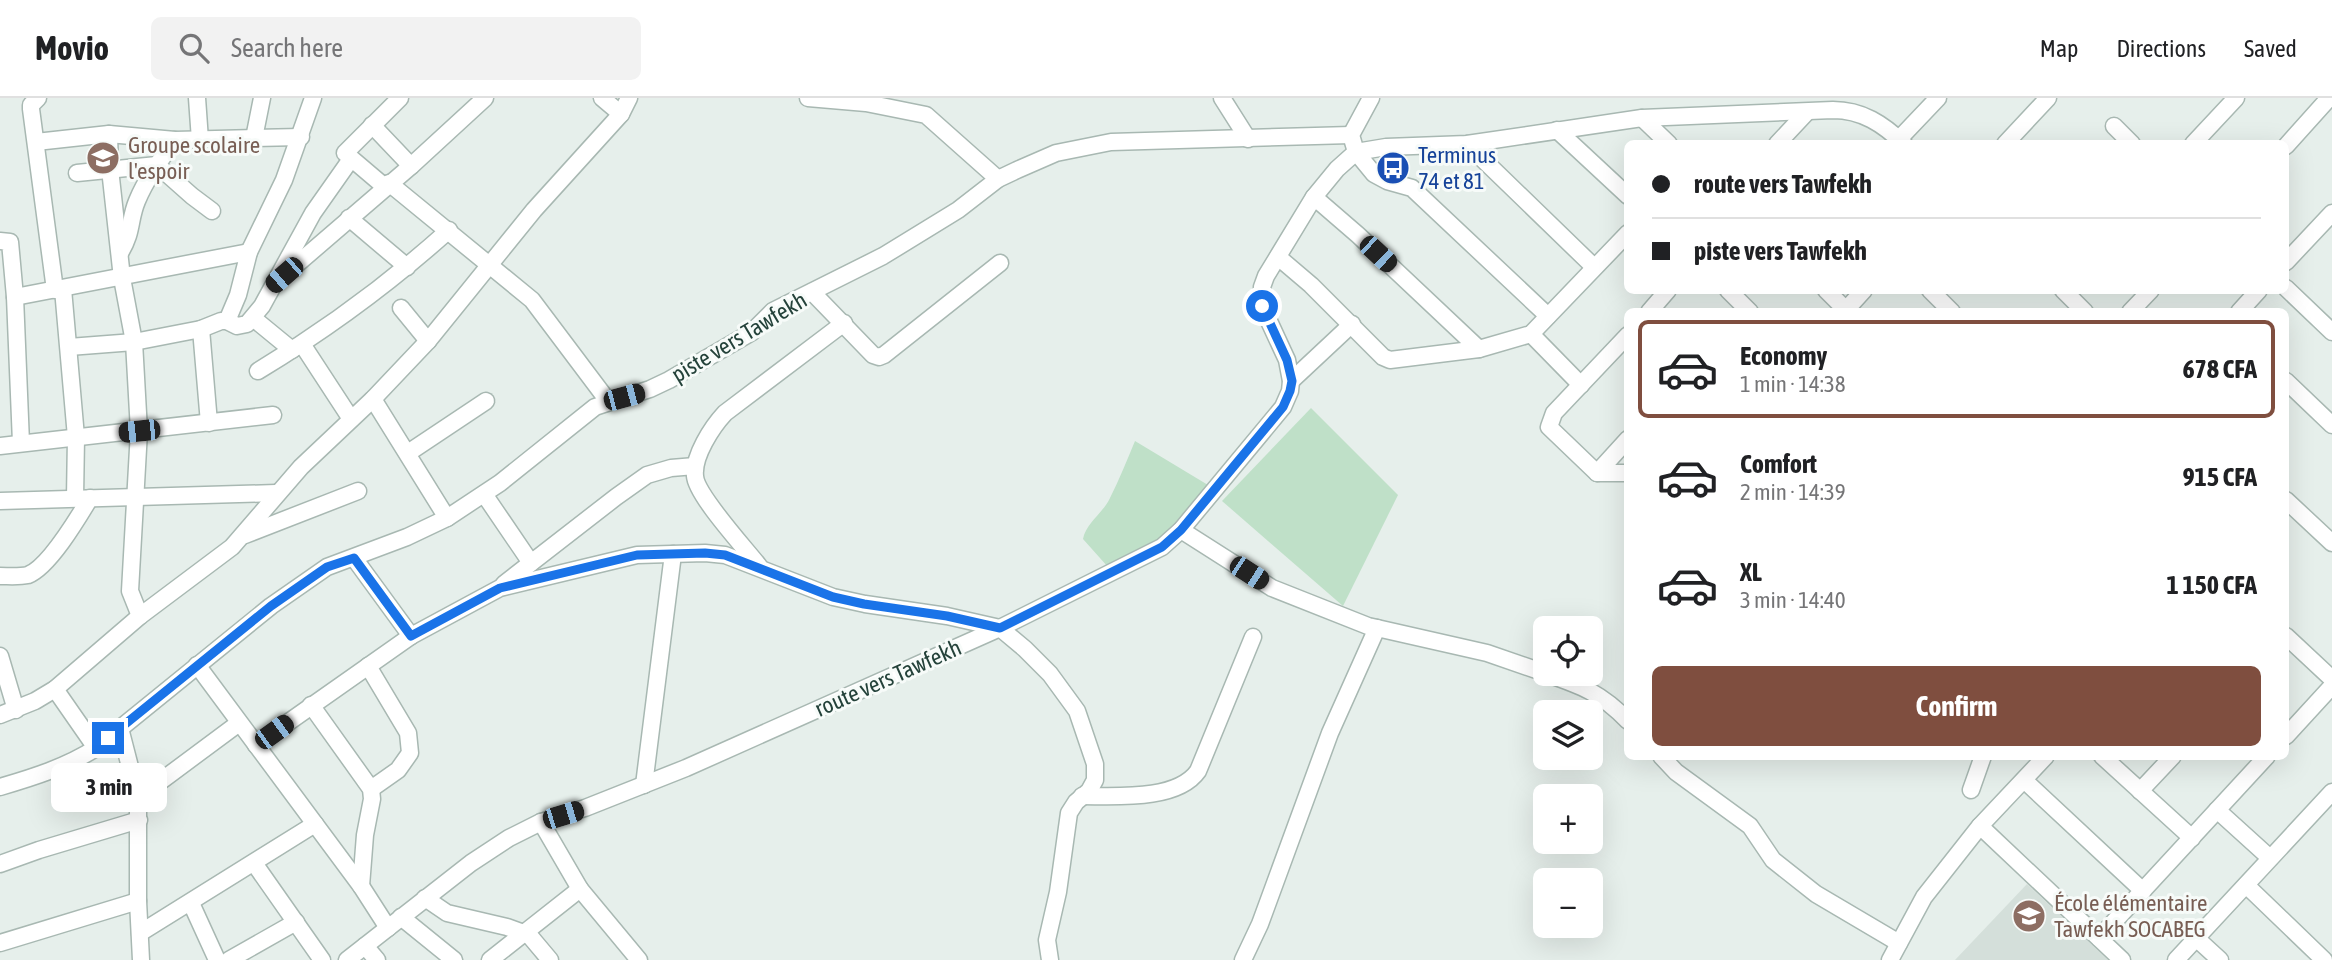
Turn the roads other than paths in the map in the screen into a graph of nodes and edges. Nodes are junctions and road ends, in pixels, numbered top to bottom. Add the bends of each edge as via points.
1 (38, 98) edge
2 (197, 98) edge
3 (262, 98) edge
4 (313, 98) edge
5 (400, 98) edge
6 (485, 98) edge
7 (602, 98) edge
8 (629, 98) edge
9 (807, 98) edge
10 (914, 98) edge
11 (1222, 98) edge
12 (1371, 98) edge
13 (1832, 98) edge
14 (1938, 98) edge
15 (2049, 98) edge
16 (2235, 98) edge
17 (2329, 98) edge
18 (826, 99) edge
19 (1813, 111) junction
20 (621, 114) junction
21 (926, 115) junction
22 (1642, 118) junction
23 (372, 125) junction
24 (2114, 126) dead end
25 (1557, 130) junction
26 (109, 134) junction
27 (1351, 135) junction
28 (301, 137) junction
29 (254, 138) junction
30 (200, 139) junction
31 (1248, 139) junction
32 (175, 140) junction
33 (1665, 140) edge
34 (1781, 140) edge
35 (1900, 140) edge
36 (1902, 140) edge
37 (2009, 140) edge
38 (2128, 140) edge
39 (2202, 140) edge
40 (36, 142) junction
41 (2289, 143) edge
42 (1467, 144) junction
43 (1356, 152) junction
44 (351, 159) junction
45 (157, 165) junction
46 (411, 166) junction
47 (110, 169) junction
48 (77, 173) dead end
49 (998, 179) junction
50 (387, 185) junction
51 (1624, 192) edge
52 (1314, 197) junction
53 (212, 211) dead end
54 (2332, 213) edge
55 (349, 218) junction
56 (449, 230) junction
57 (1624, 237) edge
58 (0, 241) edge
59 (249, 252) junction
60 (120, 253) junction
61 (1278, 257) junction
62 (2289, 259) edge
63 (1000, 263) dead end
64 (490, 265) junction
65 (407, 267) junction
66 (1594, 267) junction
67 (122, 278) junction
68 (273, 286) junction
69 (59, 290) junction
70 (2289, 291) edge
71 (812, 292) junction
72 (1665, 294) edge
73 (1732, 294) edge
74 (1830, 294) edge
75 (1861, 294) edge
76 (1934, 294) edge
77 (2067, 294) edge
78 (2147, 294) edge
79 (2255, 294) edge
80 (15, 297) junction
81 (401, 308) dead end
82 (1652, 308) edge
83 (1744, 308) edge
84 (1843, 308) edge
85 (1849, 308) edge
86 (1948, 308) edge
87 (2081, 308) edge
88 (2134, 308) edge
89 (2243, 308) edge
90 (1548, 316) junction
91 (253, 318) junction
92 (227, 321) junction
93 (844, 323) junction
94 (1352, 324) junction
95 (201, 329) junction
96 (2332, 332) edge
97 (1531, 334) junction
98 (1624, 339) edge
99 (428, 341) junction
100 (134, 342) junction
101 (69, 347) junction
102 (297, 347) junction
103 (1479, 349) junction
104 (258, 371) dead end
105 (1292, 381) junction
106 (1581, 384) junction
107 (2289, 384) edge
108 (373, 399) junction
109 (486, 401) dead end
110 (608, 401) junction
111 (273, 415) dead end
112 (351, 419) junction
113 (209, 423) junction
114 (2332, 425) edge
115 (139, 431) junction
116 (76, 437) junction
117 (21, 443) junction
118 (1624, 443) edge
119 (0, 446) edge
120 (408, 453) junction
121 (695, 466) junction
122 (1597, 473) junction
123 (1624, 473) edge
124 (358, 491) dead end
125 (276, 493) junction
126 (484, 494) junction
127 (134, 496) junction
128 (82, 498) junction
129 (0, 501) edge
130 (2289, 504) edge
131 (447, 518) junction
132 (1181, 530) junction
133 (243, 536) junction
134 (2332, 543) edge
135 (673, 554) junction
136 (354, 558) junction
137 (531, 563) junction
138 (761, 568) junction
139 (0, 576) edge
140 (500, 588) junction
141 (140, 616) junction
142 (1000, 628) junction
143 (1377, 628) junction
144 (411, 636) junction
145 (1253, 637) dead end
146 (2289, 639) edge
147 (0, 656) edge
148 (197, 665) junction
149 (368, 666) junction
150 (1533, 669) edge
151 (2332, 679) edge
152 (1583, 686) edge
153 (2332, 686) edge
154 (55, 688) junction
155 (310, 705) junction
156 (16, 710) junction
157 (0, 715) edge
158 (1624, 717) edge
159 (240, 723) junction
160 (120, 728) junction
161 (2289, 733) edge
162 (256, 745) junction
163 (96, 748) junction
164 (1665, 760) edge
165 (1982, 760) edge
166 (2042, 760) edge
167 (2106, 760) edge
168 (2169, 760) edge
169 (2263, 760) edge
170 (2024, 780) junction
171 (644, 785) junction
172 (0, 787) edge
173 (371, 789) junction
174 (1971, 790) dead end
175 (2140, 791) junction
176 (2332, 792) edge
177 (1082, 796) junction
178 (138, 798) junction
179 (2217, 810) junction
180 (139, 820) junction
181 (541, 822) junction
182 (315, 824) junction
183 (1980, 826) junction
184 (2192, 838) junction
185 (2270, 858) junction
186 (254, 863) junction
187 (0, 864) edge
188 (2246, 885) junction
189 (361, 886) junction
190 (580, 889) junction
191 (2143, 891) junction
192 (425, 898) junction
193 (138, 901) junction
194 (191, 903) junction
195 (296, 922) junction
196 (395, 922) junction
197 (140, 933) junction
198 (524, 933) junction
199 (2099, 938) junction
200 (2196, 938) junction
201 (0, 943) edge
202 (1899, 943) junction
203 (365, 946) junction
204 (141, 960) edge
205 (218, 960) edge
206 (229, 960) edge
207 (322, 960) edge
208 (347, 960) edge
209 (377, 960) edge
210 (454, 960) edge
211 (490, 960) edge
212 (550, 960) edge
213 (639, 960) edge
214 (1050, 960) edge
215 (1243, 960) edge
216 (1891, 960) edge
217 (2122, 960) edge
218 (2176, 960) edge
219 (2220, 960) edge
220 (2324, 960) edge

1 - 40 street via 31,105
2 - 30 street
3 - 29 street
4 - 28 street
5 - 23 street
6 - 46 street
7 - 20 street
8 - 20 street
9 - 18 street
10 - 21 street
11 - 31 street
12 - 27 street
13 - 19 street
14 - 36 street
15 - 37 street
16 - 39 street
17 - 41 street
18 - 21 street
19 - 22 street
19 - 34 street
19 - 35 street via 1849,110 1872,118
20 - 64 street
21 - 49 street
22 - 25 street
22 - 33 street
23 - 44 street via 345,153
23 - 46 street
24 - 38 street
25 - 42 street
25 - 51 street
26 - 32 street
26 - 40 street
26 - 47 street
27 - 31 street, piste vers Tawfekh
27 - 43 street
28 - 29 street
28 - 59 street
29 - 30 street
30 - 32 street
31 - 49 street, piste vers Tawfekh via 1111,142 1056,153
32 - 45 street
40 - 69 street
42 - 43 street
42 - 66 street
43 - 52 street
43 - 90 street via 1380,179 1412,188
44 - 50 street
44 - 68 street via 313,213
45 - 47 street
45 - 53 street
45 - 60 street via 137,201 129,238
46 - 50 street
47 - 48 street
47 - 60 street
49 - 71 street, piste vers Tawfekh via 928,229
50 - 55 street
50 - 56 street
52 - 61 street
52 - 103 street
54 - 62 street
55 - 65 street
55 - 68 street
56 - 64 street
56 - 65 street
57 - 66 street
58 - 80 street via 10,242
59 - 67 street
59 - 92 street
60 - 67 street
61 - 94 street
61 - 105 street via 1262,287 1262,306
63 - 93 street via 879,357
64 - 99 street
64 - 110 street via 546,316
65 - 102 street
66 - 90 street
67 - 69 street
67 - 100 street
68 - 91 street
69 - 80 street
69 - 101 street
70 - 96 street
71 - 93 street
71 - 110 street, piste vers Tawfekh via 773,311 752,331 669,380
72 - 82 street
73 - 83 street
74 - 84 street
75 - 85 street
76 - 86 street
77 - 87 street
78 - 88 street
79 - 89 street
80 - 117 street
81 - 99 street
90 - 97 street
91 - 92 street via 240,327
91 - 102 street
92 - 95 street
93 - 121 street via 725,413 712,427
94 - 103 street via 1390,360
94 - 105 street
95 - 100 street
95 - 113 street
97 - 103 street
97 - 106 street
98 - 106 street
99 - 108 street
100 - 101 street
100 - 115 street
101 - 116 street
102 - 104 street
102 - 112 street
105 - 132 street, route vers Tawfekh via 1283,407
106 - 122 street via 1554,413 1549,427
107 - 114 street
108 - 112 street
108 - 120 street
109 - 120 street
110 - 126 street, piste vers Tawfekh
111 - 113 street
112 - 125 street
113 - 115 street
115 - 116 street
115 - 127 street
116 - 117 street
116 - 128 street
117 - 119 street
118 - 122 street
120 - 131 street
121 - 137 street via 647,475
121 - 138 street via 697,487
122 - 123 street
124 - 133 street
125 - 127 street
125 - 133 street
126 - 131 street, piste vers Tawfekh
126 - 137 street
127 - 128 street
127 - 141 street via 130,591
128 - 129 street
128 - 139 street via 75,524 35,571
130 - 134 street
131 - 136 street, piste vers Tawfekh
132 - 142 street, route vers Tawfekh via 1141,559
132 - 143 street via 1272,588
133 - 141 street
135 - 138 street via 725,555
135 - 140 street via 637,555
135 - 171 street
136 - 144 street
136 - 148 street, piste vers Tawfekh via 312,577
137 - 140 street
138 - 142 street via 833,597
140 - 144 street
141 - 154 street
142 - 171 street, route vers Tawfekh
142 - 177 street via 1050,674 1077,712 1095,764 1095,780
143 - 150 street via 1487,653
143 - 215 street via 1330,733
144 - 149 street
145 - 177 street via 1192,779 1155,793
146 - 151 street
147 - 156 street
148 - 159 street
148 - 160 street, piste vers Tawfekh
149 - 155 street
149 - 173 street via 408,733 410,753 398,770
152 - 158 street
153 - 161 street
154 - 156 street
154 - 163 street
155 - 162 street
155 - 173 street
156 - 157 street
159 - 162 street
159 - 178 street
160 - 163 street, piste vers Tawfekh
160 - 178 street
162 - 182 street
163 - 172 street, piste vers Tawfekh via 78,760
164 - 202 street via 1750,826 1773,860 1816,894
165 - 174 street
166 - 170 street
167 - 175 street
168 - 175 street
169 - 179 street
170 - 183 street
170 - 191 street
171 - 181 street, route vers Tawfekh
173 - 189 street
175 - 184 street
176 - 185 street
177 - 214 street via 1069,813 1046,940
178 - 180 street
179 - 184 street
179 - 185 street
180 - 187 street
180 - 193 street
181 - 190 street
181 - 192 street, route vers Tawfekh via 499,844
182 - 186 street
182 - 189 street
183 - 199 street
183 - 202 street via 1924,897
184 - 191 street
185 - 188 street
186 - 194 street
186 - 195 street
188 - 200 street
188 - 220 street
189 - 196 street
190 - 198 street
190 - 213 street
191 - 199 street
192 - 196 street, route vers Tawfekh
192 - 198 street via 446,913
193 - 197 street
193 - 201 street
194 - 197 street
194 - 205 street
195 - 206 street
195 - 207 street
196 - 203 street, route vers Tawfekh
196 - 210 street
197 - 204 street
198 - 211 street
198 - 212 street
199 - 217 street
200 - 218 street
200 - 219 street
202 - 216 street
203 - 208 street, route vers Tawfekh
203 - 209 street

